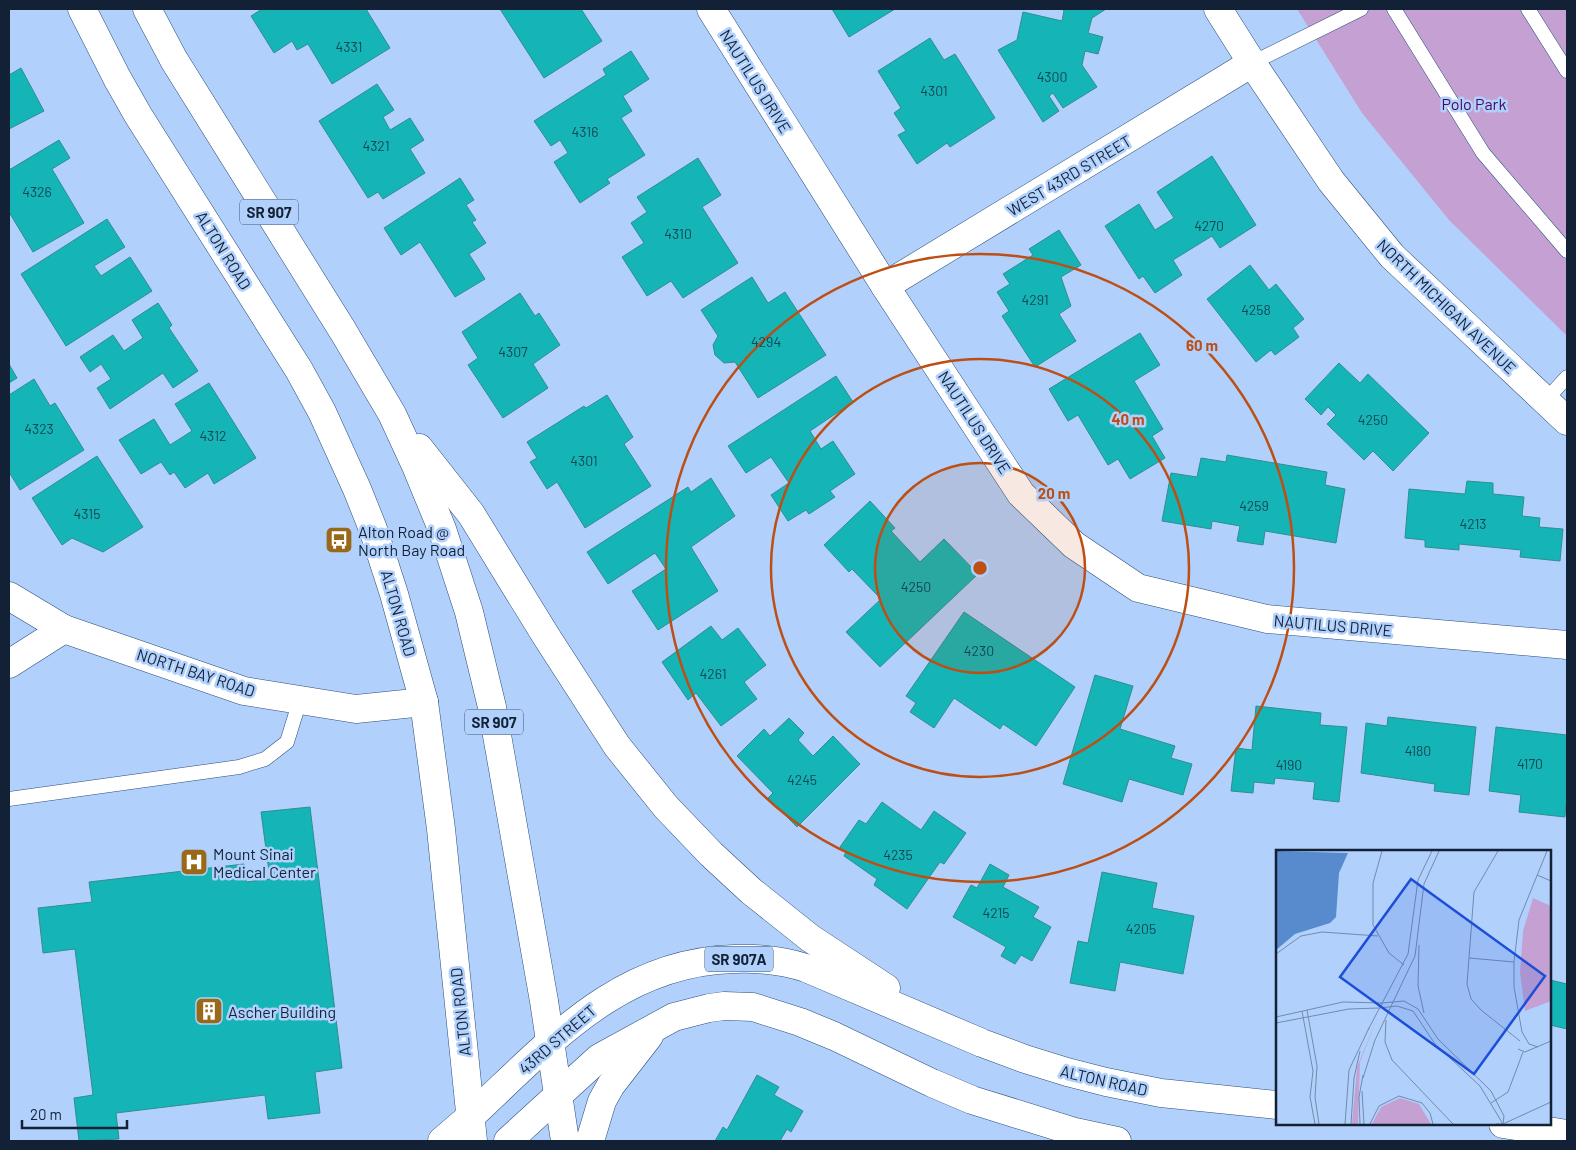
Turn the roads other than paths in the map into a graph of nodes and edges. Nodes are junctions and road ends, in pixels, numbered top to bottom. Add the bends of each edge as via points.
1 (82, 9) edge
2 (147, 9) edge
3 (711, 9) edge
4 (1218, 9) edge
5 (1361, 9) edge
6 (1394, 9) edge
7 (1528, 9) edge
8 (1252, 63) junction
9 (1567, 71) edge
10 (1567, 251) edge
11 (885, 286) junction
12 (1567, 377) edge
13 (1545, 400) junction
14 (392, 414) junction
15 (1567, 421) edge
16 (9, 596) edge
17 (64, 629) junction
18 (1567, 645) edge
19 (9, 664) edge
20 (300, 700) junction
21 (424, 702) junction
22 (9, 799) edge
23 (939, 1024) junction
24 (656, 1026) junction
25 (550, 1044) junction
26 (557, 1096) junction
27 (1276, 1105) edge
28 (1509, 1125) edge
29 (472, 1129) edge
30 (1567, 1134) edge
31 (442, 1141) edge
32 (508, 1141) edge
33 (565, 1141) edge
34 (590, 1141) edge
35 (1117, 1141) edge

1 - 21 main road, ALTON ROAD via 138,115 300,370 322,412 373,528
2 - 14 main road, SR 907 via 179,67
3 - 11 main road, NAUTILUS DRIVE
4 - 8 main road, NORTH MICHIGAN AVENUE
5 - 8 lane
6 - 10 lane via 1483,153
7 - 9 lane
8 - 11 main road, WEST 43RD STREET
8 - 13 main road, NORTH MICHIGAN AVENUE via 1331,181 1392,256
11 - 18 main road, NAUTILUS DRIVE via 1021,494 1074,545 1138,588 1267,619
12 - 13 lane
13 - 15 main road, NORTH MICHIGAN AVENUE
14 - 23 main road via 471,514 598,718 672,813 732,875 772,908 810,938
14 - 25 main road, SR 907 via 442,529 479,649
16 - 17 main road, NORTH BAY ROAD
17 - 19 main road
17 - 20 main road, NORTH BAY ROAD via 244,691
20 - 21 main road, NORTH BAY ROAD via 356,709
20 - 22 lane via 287,742 265,759 239,767
21 - 29 main road, ALTON ROAD via 442,839
23 - 25 main road, 43RD STREET / SR 907A via 792,964 766,959 727,959 673,968 630,985 581,1016
23 - 27 main road, ALTON ROAD / SR 907A via 1025,1059 1106,1082 1161,1093
24 - 26 main road via 599,1058
24 - 34 main road via 611,1085 602,1101
24 - 35 main road via 674,1017 724,1006 774,1013 834,1036 972,1100 1075,1132
25 - 26 main road, SR 907
25 - 29 main road, 43RD STREET / SR 907A
26 - 32 main road
26 - 33 main road, SR 907
28 - 30 main road
29 - 31 main road, 43RD STREET

